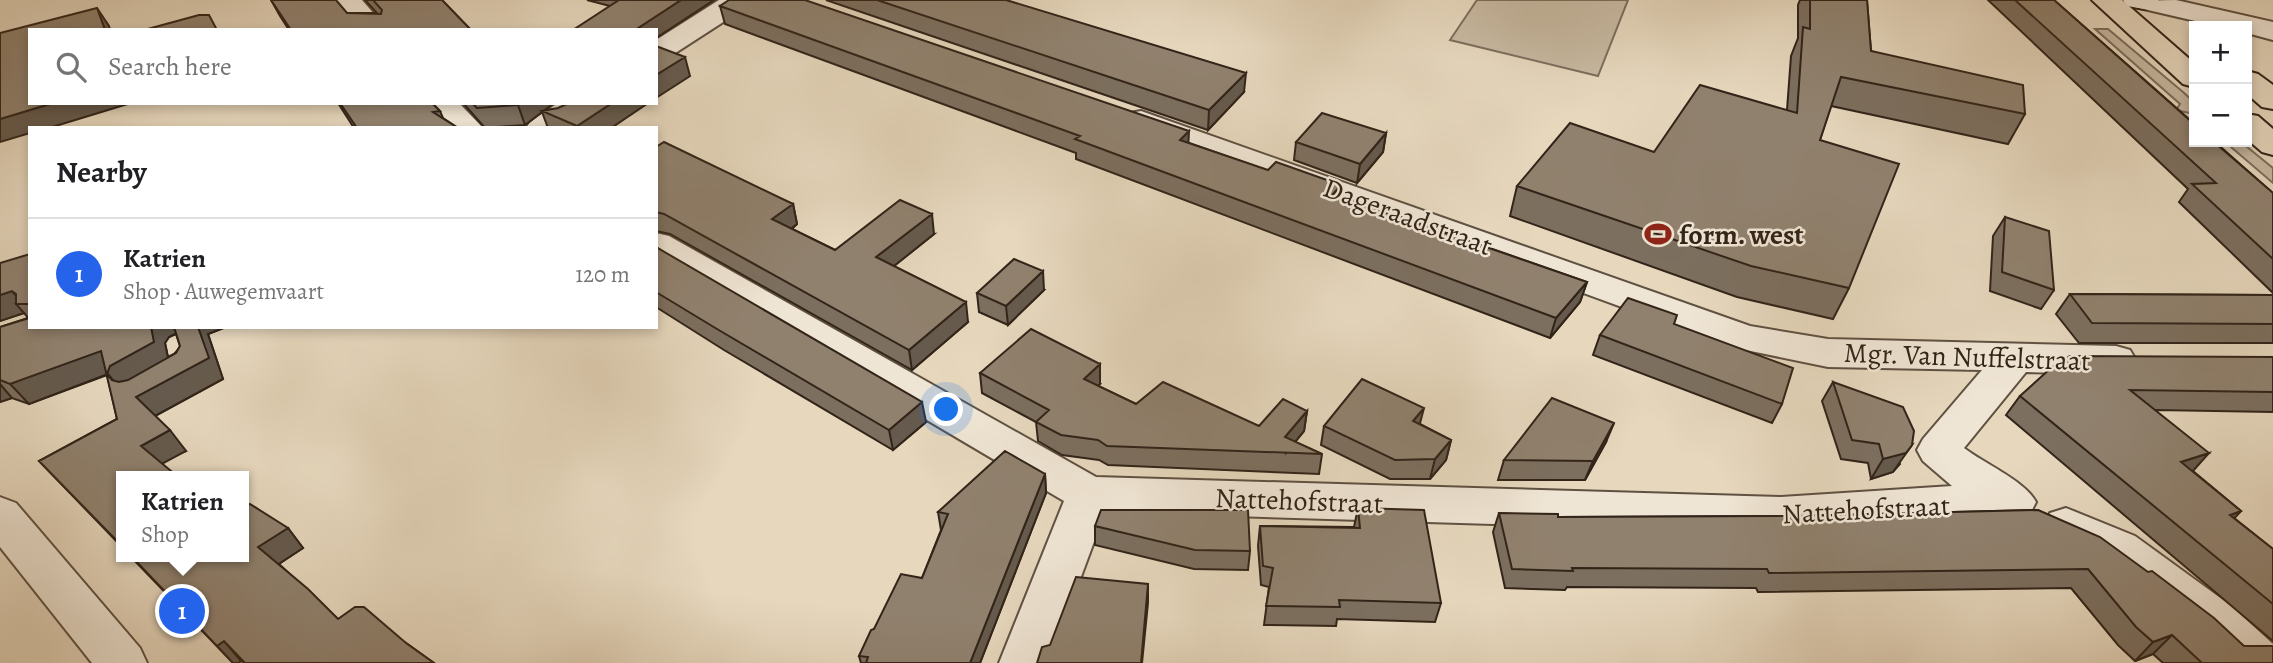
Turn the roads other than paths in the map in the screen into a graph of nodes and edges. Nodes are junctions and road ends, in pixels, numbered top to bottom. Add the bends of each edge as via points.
1 (347, 0) edge
2 (738, 0) edge
3 (2106, 0) edge
4 (2141, 0) edge
5 (2267, 26) edge
6 (372, 28) edge
7 (2189, 42) edge
8 (658, 52) edge
9 (2189, 75) edge
10 (2252, 84) edge
11 (2273, 100) edge
12 (442, 105) edge
13 (576, 105) edge
14 (1115, 111) edge
15 (465, 126) edge
16 (545, 126) edge
17 (2252, 127) edge
18 (2273, 145) edge
19 (658, 245) edge
20 (1828, 353) joint
21 (2014, 359) junction
22 (2150, 360) edge
23 (1089, 494) junction
24 (2009, 500) junction
25 (0, 515) edge
26 (122, 663) edge
27 (1024, 663) edge
28 (2259, 663) edge

1 - 6 street
2 - 8 street
3 - 9 main road
4 - 5 street
4 - 7 main road
10 - 11 main road
12 - 15 street
13 - 16 street
14 - 20 street, Dageraadstraat via 1745,338
17 - 18 main road
19 - 23 street, Nattehofstraat
20 - 21 street, Mgr. Van Nuffelstraat
21 - 22 street, Mgr. Van Nuffelstraat
21 - 24 street via 1938,450
23 - 24 street, Nattehofstraat via 1781,515
23 - 27 street
24 - 28 street via 2119,549 2213,620
25 - 26 street

